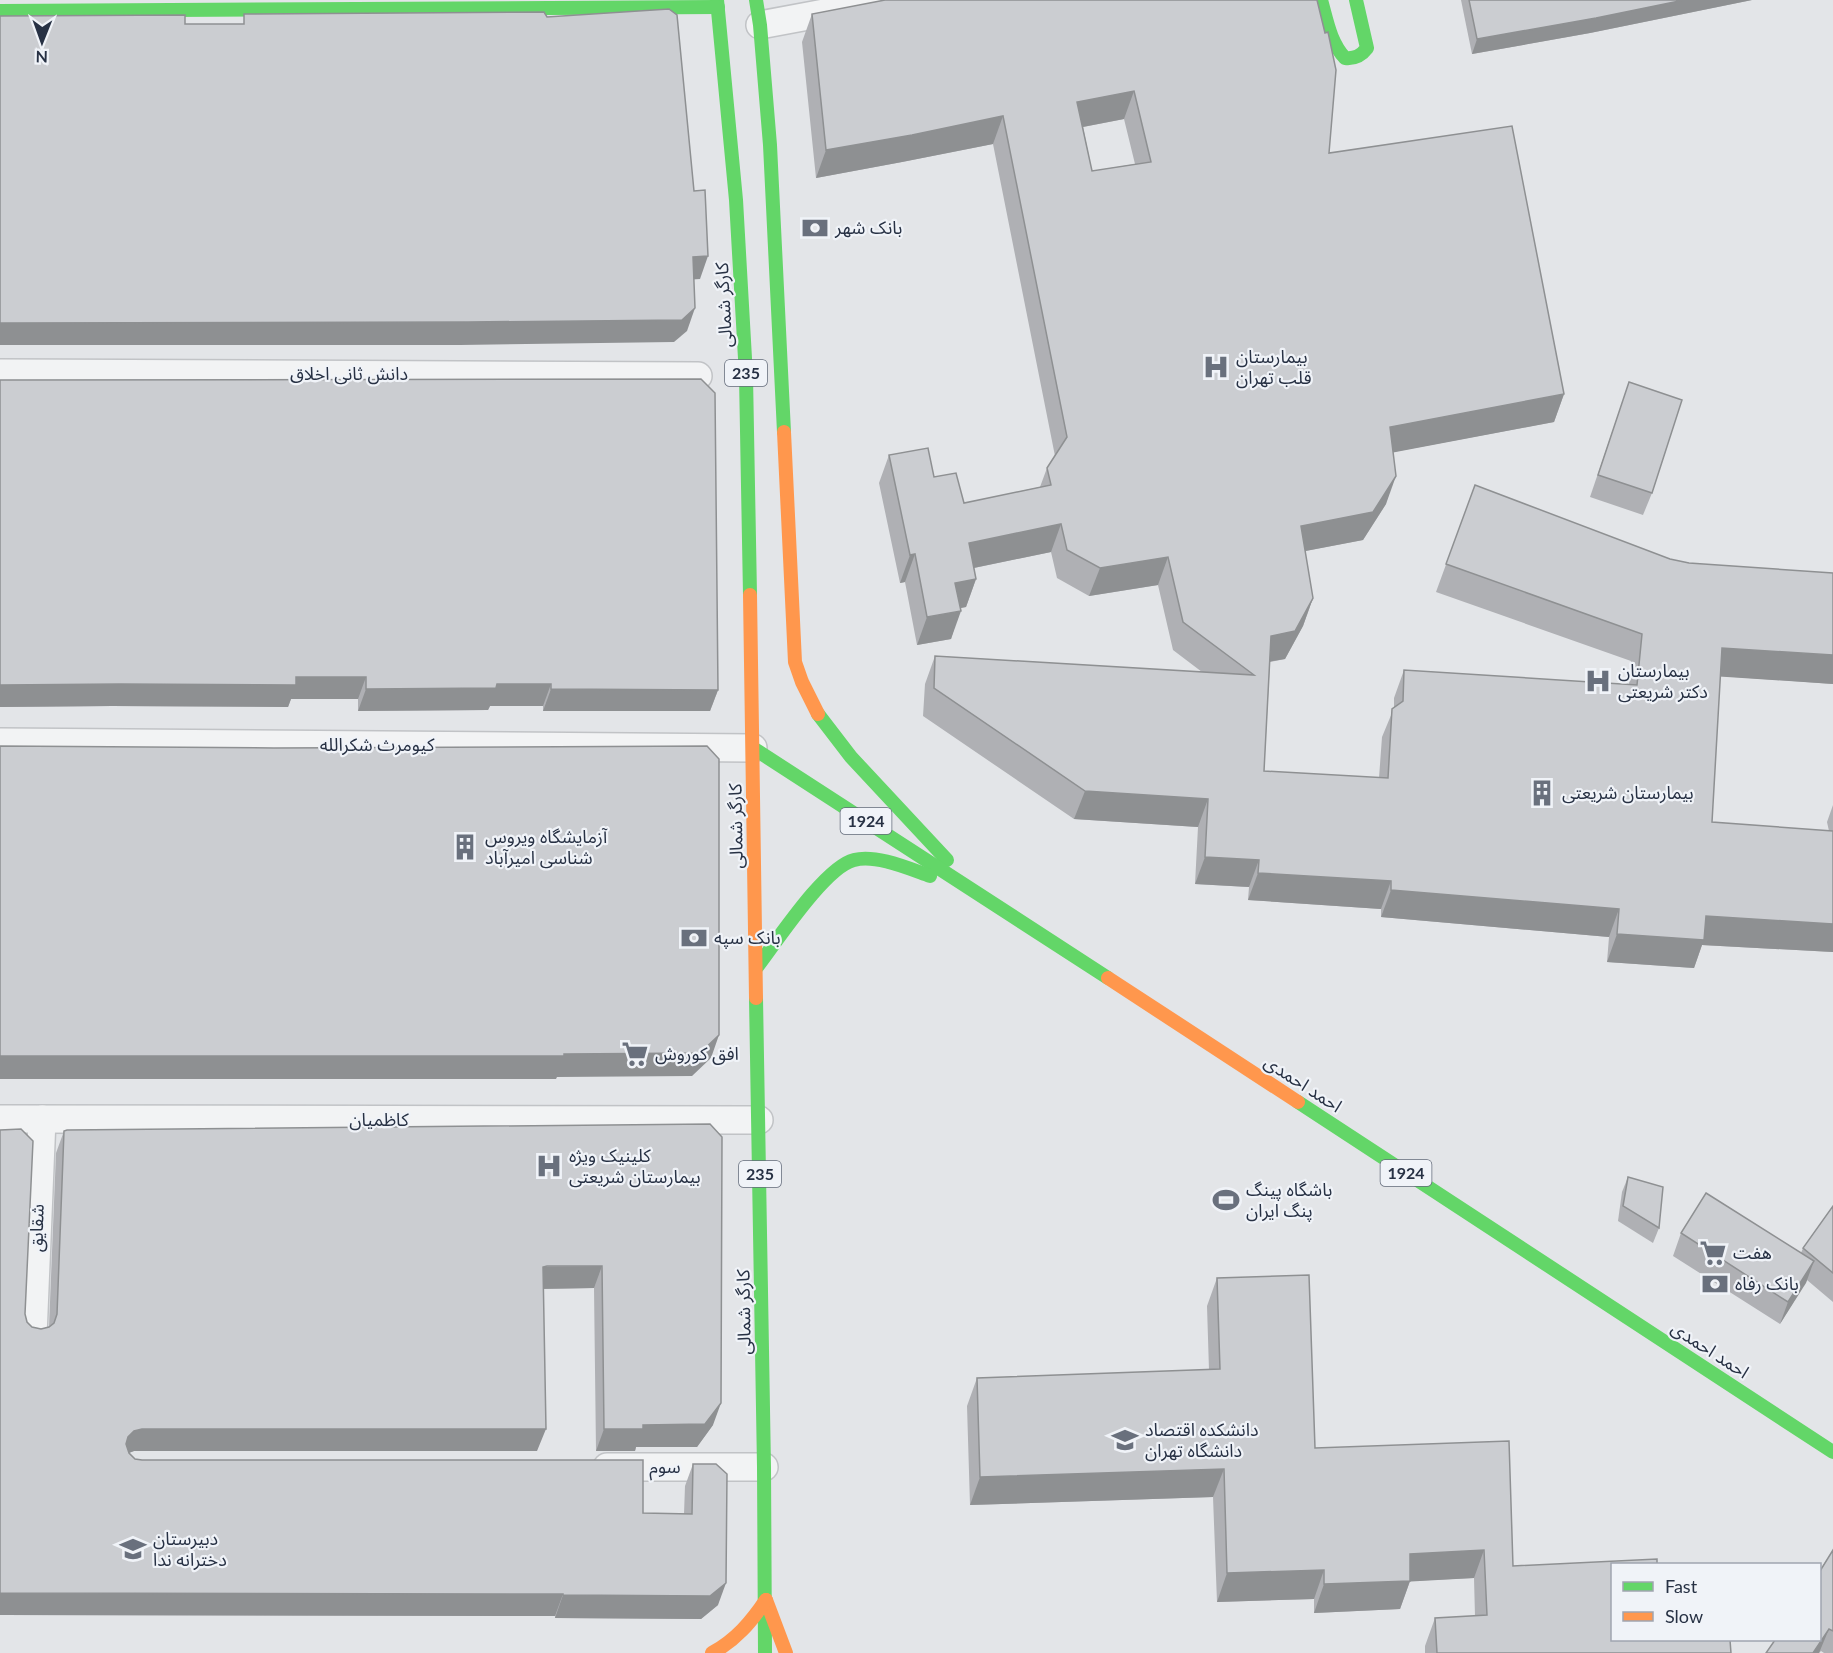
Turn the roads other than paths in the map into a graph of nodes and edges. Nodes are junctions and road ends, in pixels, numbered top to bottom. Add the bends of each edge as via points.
1 (894, 0) edge
2 (1321, 0) edge
3 (1356, 0) edge
4 (496, 4) edge
5 (718, 4) edge
6 (216, 5) edge
7 (0, 10) edge
8 (758, 12) edge
9 (0, 373) edge
10 (699, 376) dead end
11 (0, 742) edge
12 (753, 748) junction
13 (979, 894) junction
14 (756, 967) junction
15 (0, 1119) edge
16 (42, 1119) junction
17 (759, 1120) junction
18 (33, 1336) edge
19 (1833, 1452) edge
20 (586, 1467) edge
21 (764, 1467) junction
22 (766, 1600) junction
23 (712, 1653) edge
24 (765, 1653) edge
25 (786, 1653) edge

1 - 8 street
2 - 3 main road via 1332,40 1345,58 1363,55 1367,48
4 - 5 main road
4 - 6 main road
5 - 12 main road, کارگر شمالی / 235 via 736,200 746,376
6 - 7 main road
8 - 13 main road via 770,145 795,662 814,710 827,729
9 - 10 street, دانش ثانی اخلاق
11 - 12 street, کیومرث شکرالله
12 - 13 main road, احمد احمدی / 1924
12 - 14 main road, کارگر شمالی / 235
13 - 14 main road via 871,858 849,861 823,880
13 - 19 main road, احمد احمدی / 1924
14 - 17 main road, کارگر شمالی / 235
15 - 16 street, کاظمیان
16 - 17 street, کاظمیان
16 - 18 street, شقایق
17 - 21 main road, کارگر شمالی / 235
20 - 21 street, سوم
21 - 22 main road, کارگر شمالی / 235
22 - 23 main road via 748,1627
22 - 24 main road, کارگر شمالی / 235
22 - 25 main road

